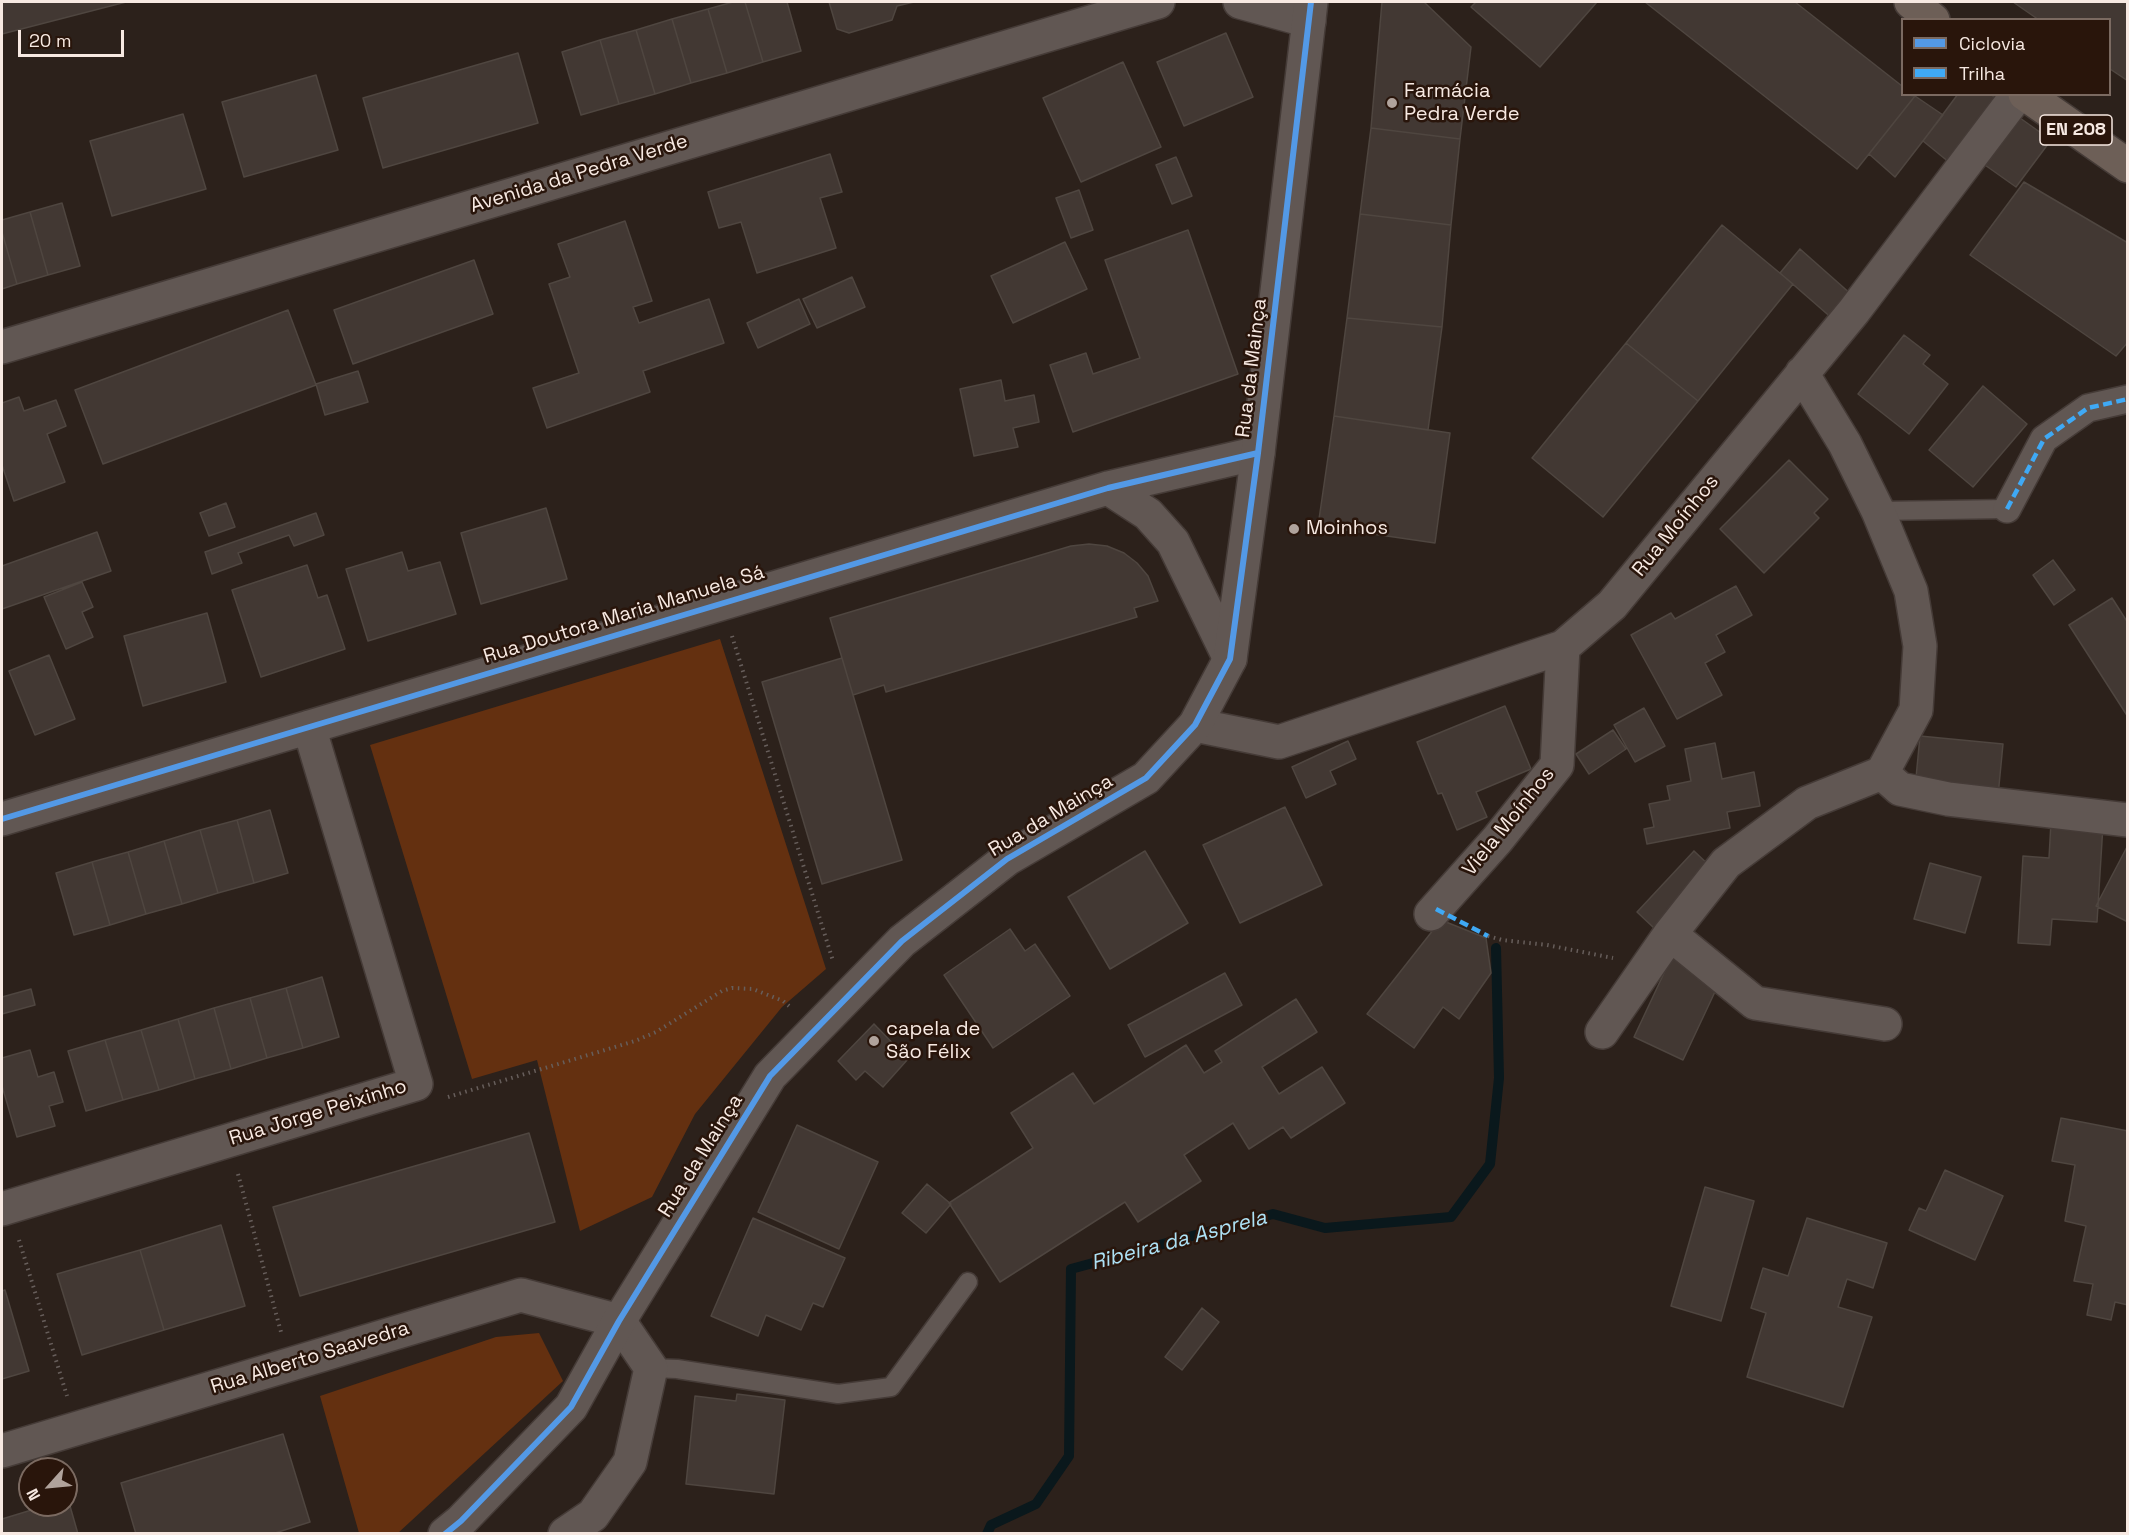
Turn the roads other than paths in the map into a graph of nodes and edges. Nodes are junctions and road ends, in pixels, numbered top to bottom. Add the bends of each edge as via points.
1 (1158, 2) edge
2 (1240, 2) edge
3 (1911, 2) edge
4 (1310, 11) edge
5 (1931, 18) edge
6 (2016, 96) edge
7 (2028, 96) edge
8 (2127, 166) edge
9 (2, 347) edge
10 (1802, 373) junction
11 (2127, 399) edge
12 (1258, 453) junction
13 (1108, 488) junction
14 (2007, 509) joint
15 (1878, 511) junction
16 (1563, 647) junction
17 (1230, 659) junction
18 (1195, 725) junction
19 (309, 727) junction
20 (1881, 773) junction
21 (2, 819) edge
22 (2127, 820) edge
23 (1431, 914) dead end
24 (1670, 934) junction
25 (1885, 1024) dead end
26 (1602, 1032) dead end
27 (5, 1208) edge
28 (968, 1282) dead end
29 (620, 1322) junction
30 (651, 1368) junction
31 (2, 1451) edge
32 (445, 1533) edge
33 (564, 1533) edge

1 - 9 street, Avenida da Pedra Verde
2 - 4 street
3 - 5 main road
4 - 12 street, Rua da Mainça
6 - 10 street, Rua Moínhos via 1854,311
7 - 8 main road, EN 208
10 - 15 street via 1845,444
10 - 16 street, Rua Moínhos via 1612,605
11 - 14 street via 2088,408 2044,439
12 - 13 street, Rua Doutora Maria Manuela Sá
12 - 17 street, Rua da Mainça
13 - 17 street via 1148,514 1173,542
13 - 19 street, Rua Doutora Maria Manuela Sá
14 - 15 lane
15 - 20 street via 1911,591 1920,646 1916,710
16 - 18 street, Rua Moínhos via 1279,742
16 - 23 street, Viela Moínhos via 1557,765
17 - 18 street, Rua da Mainça
18 - 29 street, Rua da Mainça via 1146,778 1007,859 902,941 770,1076
19 - 21 street, Rua Doutora Maria Manuela Sá
19 - 27 street, Rua Jorge Peixinho via 416,1084
20 - 22 street via 1900,789 1948,799
20 - 24 street via 1807,803 1726,863
24 - 25 street via 1755,1004
24 - 26 street
28 - 30 lane via 891,1388 838,1394
29 - 30 street
29 - 31 street, Rua Alberto Saavedra via 521,1295
29 - 32 street, Rua da Mainça via 571,1407
30 - 33 street via 630,1462 593,1515

